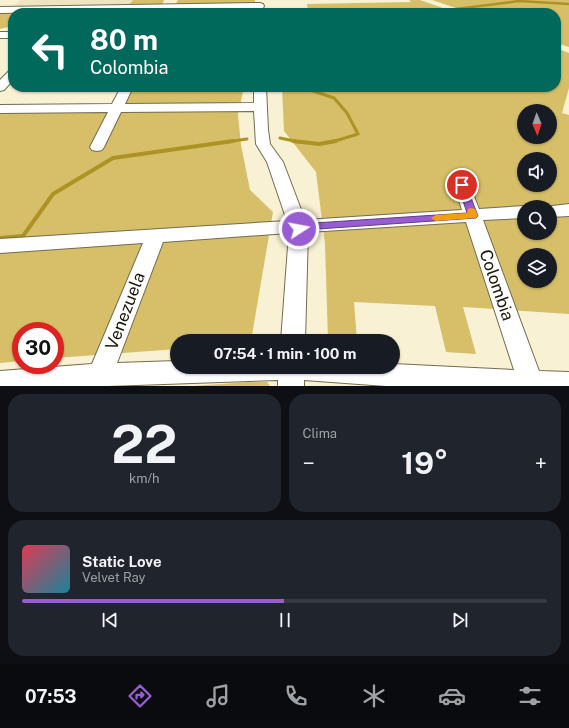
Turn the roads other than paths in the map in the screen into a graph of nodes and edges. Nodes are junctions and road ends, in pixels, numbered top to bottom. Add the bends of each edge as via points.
1 (12, 0) edge
2 (260, 6) edge
3 (167, 7) edge
4 (84, 8) edge
5 (0, 9) edge
6 (8, 79) edge
7 (0, 87) edge
8 (124, 92) edge
9 (260, 92) edge
10 (260, 107) junction
11 (116, 108) junction
12 (0, 109) edge
13 (97, 147) dead end
14 (462, 185) dead end
15 (569, 210) edge
16 (557, 211) edge
17 (517, 213) edge
18 (473, 216) junction
19 (299, 227) junction
20 (155, 237) junction
21 (0, 246) edge
22 (293, 334) edge
23 (291, 374) edge
24 (98, 380) edge
25 (418, 382) edge
26 (0, 383) edge
27 (532, 384) edge
28 (569, 384) edge

1 - 5 street
2 - 3 street
3 - 4 street
6 - 7 street
8 - 11 street
9 - 10 street
10 - 11 street
10 - 19 street via 263,144 274,162
11 - 12 street
11 - 13 street
14 - 18 street, Colombia
15 - 16 street
17 - 18 street
18 - 19 street
18 - 27 street, Colombia
19 - 20 street
19 - 22 street
20 - 21 street
20 - 24 street, Venezuela
23 - 24 street
23 - 25 street
24 - 26 street
25 - 27 street
27 - 28 street

